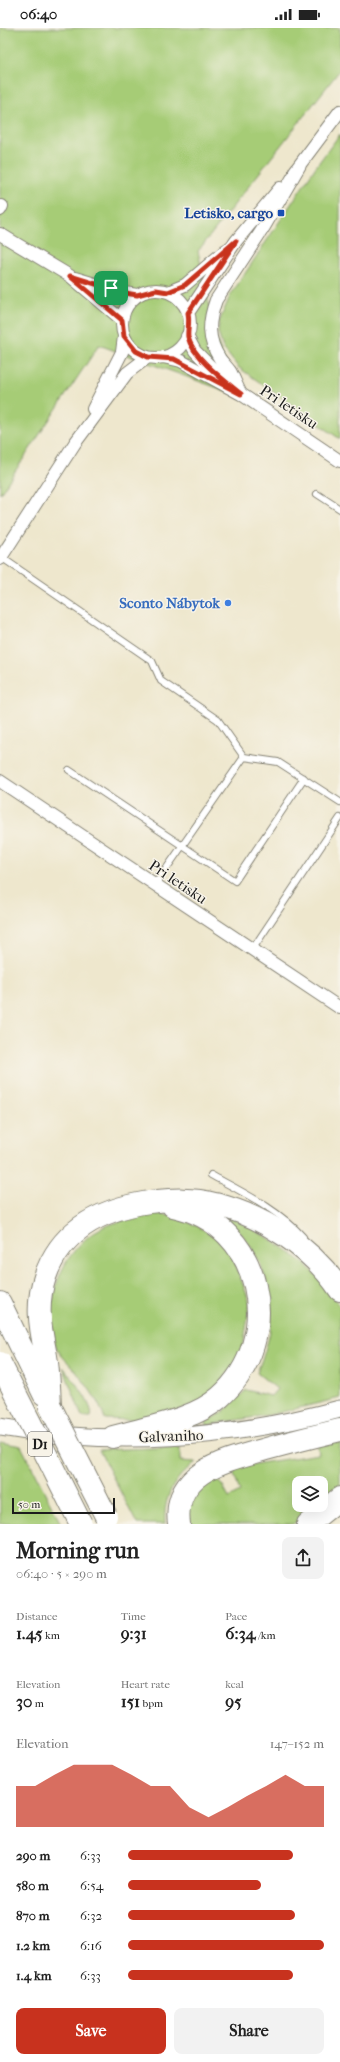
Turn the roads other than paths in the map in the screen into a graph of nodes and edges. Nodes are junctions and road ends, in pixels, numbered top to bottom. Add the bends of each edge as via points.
1 (340, 111) edge
2 (300, 165) junction
3 (0, 234) edge
4 (236, 241) junction
5 (70, 276) junction
6 (168, 292) junction
7 (137, 295) junction
8 (188, 313) junction
9 (122, 320) junction
10 (124, 336) junction
11 (187, 336) junction
12 (148, 357) junction
13 (163, 357) junction
14 (241, 394) junction
15 (76, 442) junction
16 (340, 461) edge
17 (317, 494) dead end
18 (340, 509) edge
19 (1, 558) edge
20 (244, 757) junction
21 (69, 770) dead end
22 (304, 778) junction
23 (0, 781) edge
24 (340, 802) edge
25 (340, 818) edge
26 (181, 846) junction
27 (155, 885) junction
28 (252, 950) junction
29 (340, 1008) edge
30 (211, 1175) dead end
31 (132, 1205) junction
32 (308, 1242) dead end
33 (312, 1248) dead end
34 (339, 1288) edge
35 (0, 1303) edge
36 (0, 1363) edge
37 (50, 1406) junction
38 (340, 1409) edge
39 (0, 1427) edge
40 (340, 1430) edge
41 (113, 1437) junction
42 (340, 1498) edge
43 (81, 1524) edge
44 (111, 1524) edge
45 (179, 1524) edge
46 (308, 1524) edge

1 - 2 street, Pri letisku
2 - 4 street, Pri letisku
2 - 14 street, Pri letisku via 211,312 210,338
3 - 5 street
4 - 6 street, Pri letisku via 185,285
4 - 8 street, Pri letisku
5 - 7 street, Pri letisku
5 - 9 street
6 - 7 street, Pri letisku via 150,290
6 - 8 street via 182,302
7 - 9 street via 127,306
8 - 11 street via 190,325
9 - 10 street
10 - 12 street via 131,347
10 - 15 street via 122,352
11 - 13 street via 175,352
11 - 14 street, Pri letisku via 194,351
12 - 13 street, Pri letisku
12 - 15 street via 127,373
13 - 14 street, Pri letisku via 181,362
14 - 16 street, Pri letisku
15 - 19 street
17 - 18 lane
19 - 20 lane via 152,660 161,680 218,720
20 - 22 lane via 278,762
20 - 26 lane
21 - 26 lane
22 - 24 lane
22 - 26 lane via 235,881
23 - 27 street, Pri letisku
25 - 28 lane
26 - 27 lane
27 - 28 street, Pri letisku
28 - 29 street, Pri letisku
30 - 32 lane via 267,1206 293,1226
31 - 34 highway via 182,1199 215,1204 249,1215 286,1236 305,1251
31 - 37 highway via 100,1215 78,1230 62,1246 49,1266 42,1287 39,1320
31 - 41 highway via 177,1207 199,1215 222,1231 240,1251 252,1274 259,1320 254,1348 248,1361 229,1389 219,1398 181,1419
33 - 34 lane
35 - 37 highway, D1
36 - 43 highway, D1, bridge
37 - 44 highway, D1, bridge
38 - 41 main road, Galvaniho via 287,1422 206,1435
39 - 41 main road, Galvaniho
40 - 45 highway via 228,1459 208,1469 191,1482 182,1496 179,1505
42 - 46 highway

